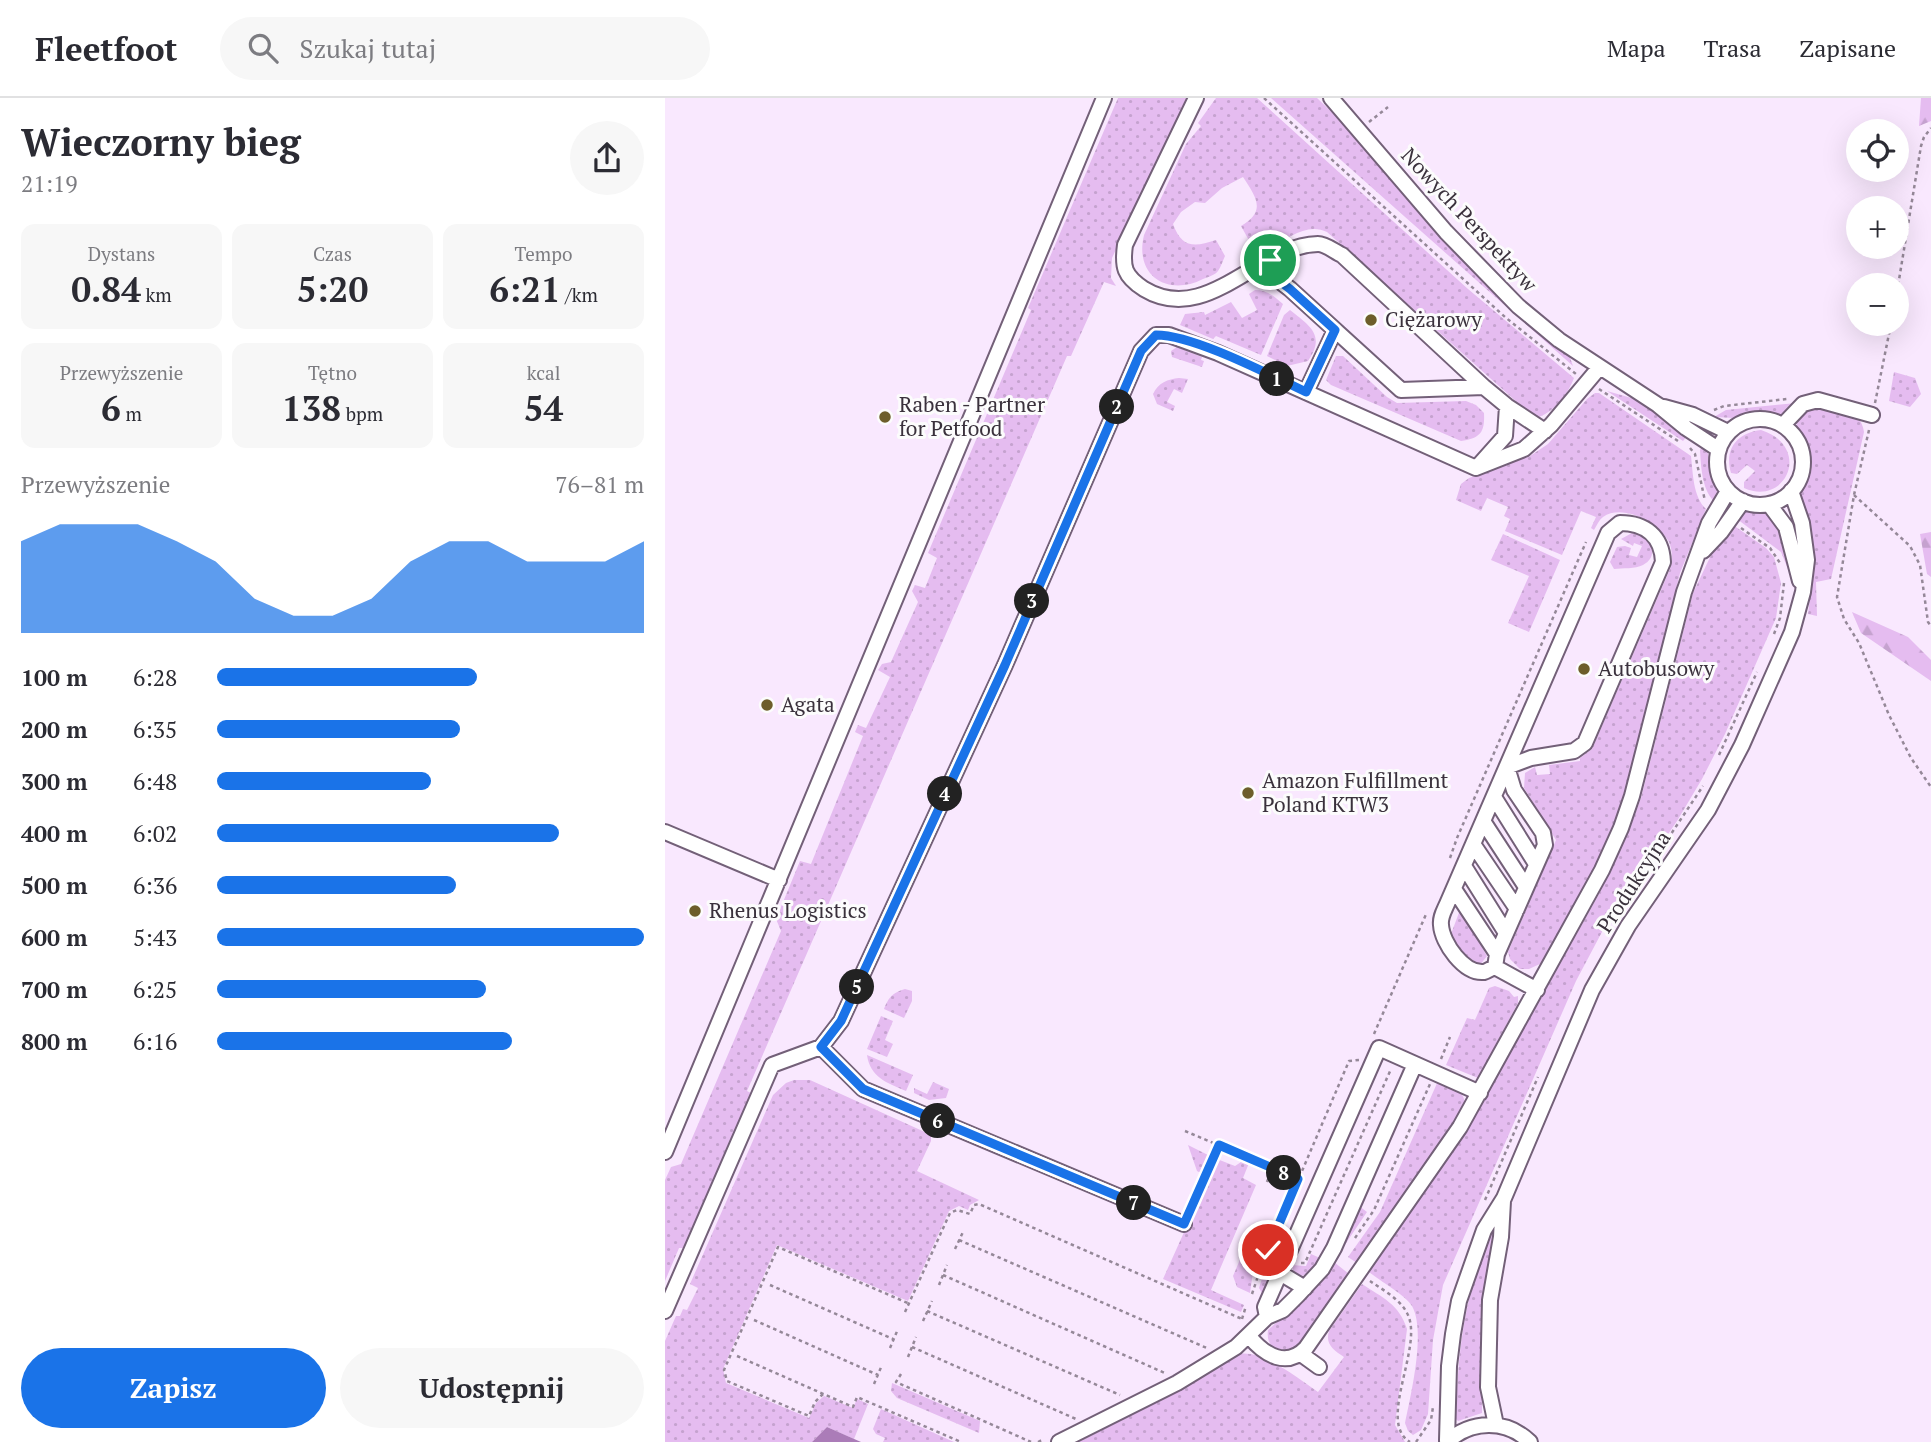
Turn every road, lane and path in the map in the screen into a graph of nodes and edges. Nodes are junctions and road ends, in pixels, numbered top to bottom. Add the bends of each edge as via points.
1 (1104, 98) edge
2 (1196, 98) edge
3 (1206, 98) edge
4 (1331, 98) edge
5 (1388, 107) dead end
6 (1931, 128) edge
7 (1359, 130) junction
8 (1180, 132) junction
9 (1260, 266) junction
10 (1900, 273) edge
11 (1335, 330) junction
12 (1888, 336) edge
13 (1599, 368) junction
14 (1484, 387) junction
15 (1306, 392) junction
16 (1786, 399) dead end
17 (1507, 406) junction
18 (1872, 415) junction
19 (1783, 425) junction
20 (1701, 428) junction
21 (1545, 431) junction
22 (1728, 432) junction
23 (1718, 449) junction
24 (1476, 468) junction
25 (1728, 491) junction
26 (1791, 491) junction
27 (1854, 495) junction
28 (1743, 501) junction
29 (1707, 504) dead end
30 (1769, 504) junction
31 (1585, 542) dead end
32 (1699, 554) junction
33 (1803, 592) junction
34 (1931, 625) edge
35 (1507, 767) junction
36 (1931, 787) edge
37 (1494, 797) junction
38 (1483, 821) junction
39 (665, 832) edge
40 (1473, 844) junction
41 (1456, 864) junction
42 (1536, 864) junction
43 (779, 880) junction
44 (1526, 887) junction
45 (1454, 889) junction
46 (1517, 909) junction
47 (1428, 910) dead end
48 (1506, 933) junction
49 (1496, 960) junction
50 (1537, 990) junction
51 (1370, 1042) dead end
52 (821, 1047) junction
53 (1365, 1054) dead end
54 (1392, 1060) junction
55 (1415, 1064) junction
56 (1481, 1093) junction
57 (1185, 1131) dead end
58 (1219, 1145) junction
59 (665, 1153) edge
60 (1273, 1168) junction
61 (1298, 1179) junction
62 (1267, 1182) dead end
63 (1504, 1198) junction
64 (1184, 1224) joint
65 (963, 1232) dead end
66 (959, 1240) junction
67 (955, 1249) dead end
68 (1292, 1262) dead end
69 (947, 1265) dead end
70 (1280, 1273) junction
71 (943, 1275) junction
72 (770, 1285) dead end
73 (939, 1285) dead end
74 (1305, 1288) junction
75 (1252, 1294) dead end
76 (932, 1301) dead end
77 (910, 1304) junction
78 (1247, 1306) dead end
79 (665, 1311) edge
80 (927, 1311) junction
81 (905, 1312) dead end
82 (1267, 1317) junction
83 (1242, 1319) junction
84 (754, 1320) dead end
85 (923, 1321) dead end
86 (898, 1329) dead end
87 (1244, 1331) junction
88 (916, 1337) dead end
89 (893, 1339) junction
90 (912, 1347) junction
91 (890, 1348) dead end
92 (1212, 1350) dead end
93 (1301, 1354) junction
94 (737, 1356) dead end
95 (908, 1357) dead end
96 (882, 1365) dead end
97 (1319, 1367) dead end
98 (901, 1374) dead end
99 (878, 1375) junction
100 (1170, 1375) dead end
101 (874, 1384) dead end
102 (823, 1394) junction
103 (1126, 1398) dead end
104 (1080, 1421) dead end
105 (1496, 1425) junction
106 (1447, 1441) edge
107 (961, 1442) edge
108 (1031, 1442) edge
109 (1059, 1442) edge
110 (1530, 1442) edge

1 - 43 street
2 - 8 street
3 - 8 street
4 - 7 street, Nowych Perspektyw
5 - 7 path
6 - 10 path via 1921,146
7 - 13 street, Nowych Perspektyw via 1477,266 1539,323
8 - 9 street via 1125,244 1123,265 1132,282 1156,296 1177,300 1197,297
9 - 11 street
9 - 14 street via 1302,247 1321,244 1342,256
11 - 14 street via 1401,390
11 - 15 street
12 - 18 path
13 - 20 street, Nowych Perspektyw via 1658,405 1693,415
13 - 21 street
14 - 17 street
15 - 24 street
15 - 52 street via 1169,335 1156,335 1141,351 1005,665 853,997
16 - 20 path via 1724,406
17 - 21 street
17 - 24 street via 1505,436
18 - 19 street via 1818,400 1803,404
18 - 27 path
19 - 22 street via 1755,419
19 - 26 street via 1793,435 1803,462
20 - 22 street, Nowych Perspektyw
20 - 23 street, Nowych Perspektyw
20 - 29 path via 1690,449
21 - 24 street via 1524,449
22 - 23 street
23 - 25 street via 1717,469
25 - 28 street
25 - 32 street via 1709,523
26 - 30 street
26 - 33 street, Produkcyjna via 1806,540
27 - 34 path via 1910,546 1920,565
27 - 36 path via 1837,597 1895,726
28 - 30 street
28 - 32 street
30 - 33 street, Produkcyjna via 1786,527
31 - 41 path via 1457,838
32 - 50 street via 1678,611 1621,828
33 - 63 street, Produkcyjna via 1793,632 1708,810 1629,926 1592,990
35 - 35 street via 1574,751 1584,743 1663,562 1656,538 1643,526 1620,523 1608,533
35 - 37 street
35 - 42 street via 1514,790 1543,833 1545,845
37 - 38 street
37 - 42 street
38 - 40 street
38 - 44 street
39 - 43 street
40 - 41 street
40 - 46 street
41 - 45 street
41 - 48 street
42 - 44 street
43 - 59 street
44 - 46 street
45 - 49 street
45 - 49 street via 1441,917 1447,942 1461,962 1473,969 1484,972
46 - 48 street
47 - 51 path
48 - 49 street
49 - 50 street
50 - 56 street
52 - 64 street via 863,1089
52 - 79 street via 772,1065
53 - 61 path via 1362,1060 1349,1061
54 - 55 street
54 - 68 path via 1305,1264
54 - 70 street via 1379,1048
55 - 56 street
55 - 74 street via 1334,1248
56 - 93 street
57 - 58 path
58 - 60 path
58 - 64 path
60 - 61 path
60 - 62 path
61 - 75 path
63 - 105 street, Produkcyjna via 1490,1300 1488,1387
63 - 106 street, Produkcyjna via 1484,1230 1459,1301 1449,1366
65 - 66 path
66 - 67 path
66 - 92 path
69 - 71 path
70 - 74 street
70 - 82 street via 1265,1307
71 - 73 path
71 - 100 path
72 - 89 path
74 - 82 street via 1283,1310
76 - 80 path
77 - 81 path
77 - 83 path via 950,1213 970,1214 979,1203
77 - 102 path via 778,1247 724,1370 727,1381 809,1416
78 - 83 path
80 - 85 path
80 - 103 path
82 - 87 street
83 - 87 path
84 - 99 path
86 - 89 path
87 - 93 street via 1280,1359
87 - 109 street via 1236,1348
88 - 90 path
89 - 91 path
90 - 95 path
90 - 104 path
93 - 97 street
94 - 102 path
96 - 99 path
98 - 108 path via 897,1382
99 - 101 path
102 - 107 path via 853,1407 857,1397
105 - 106 street via 1470,1427
105 - 110 street via 1517,1431

